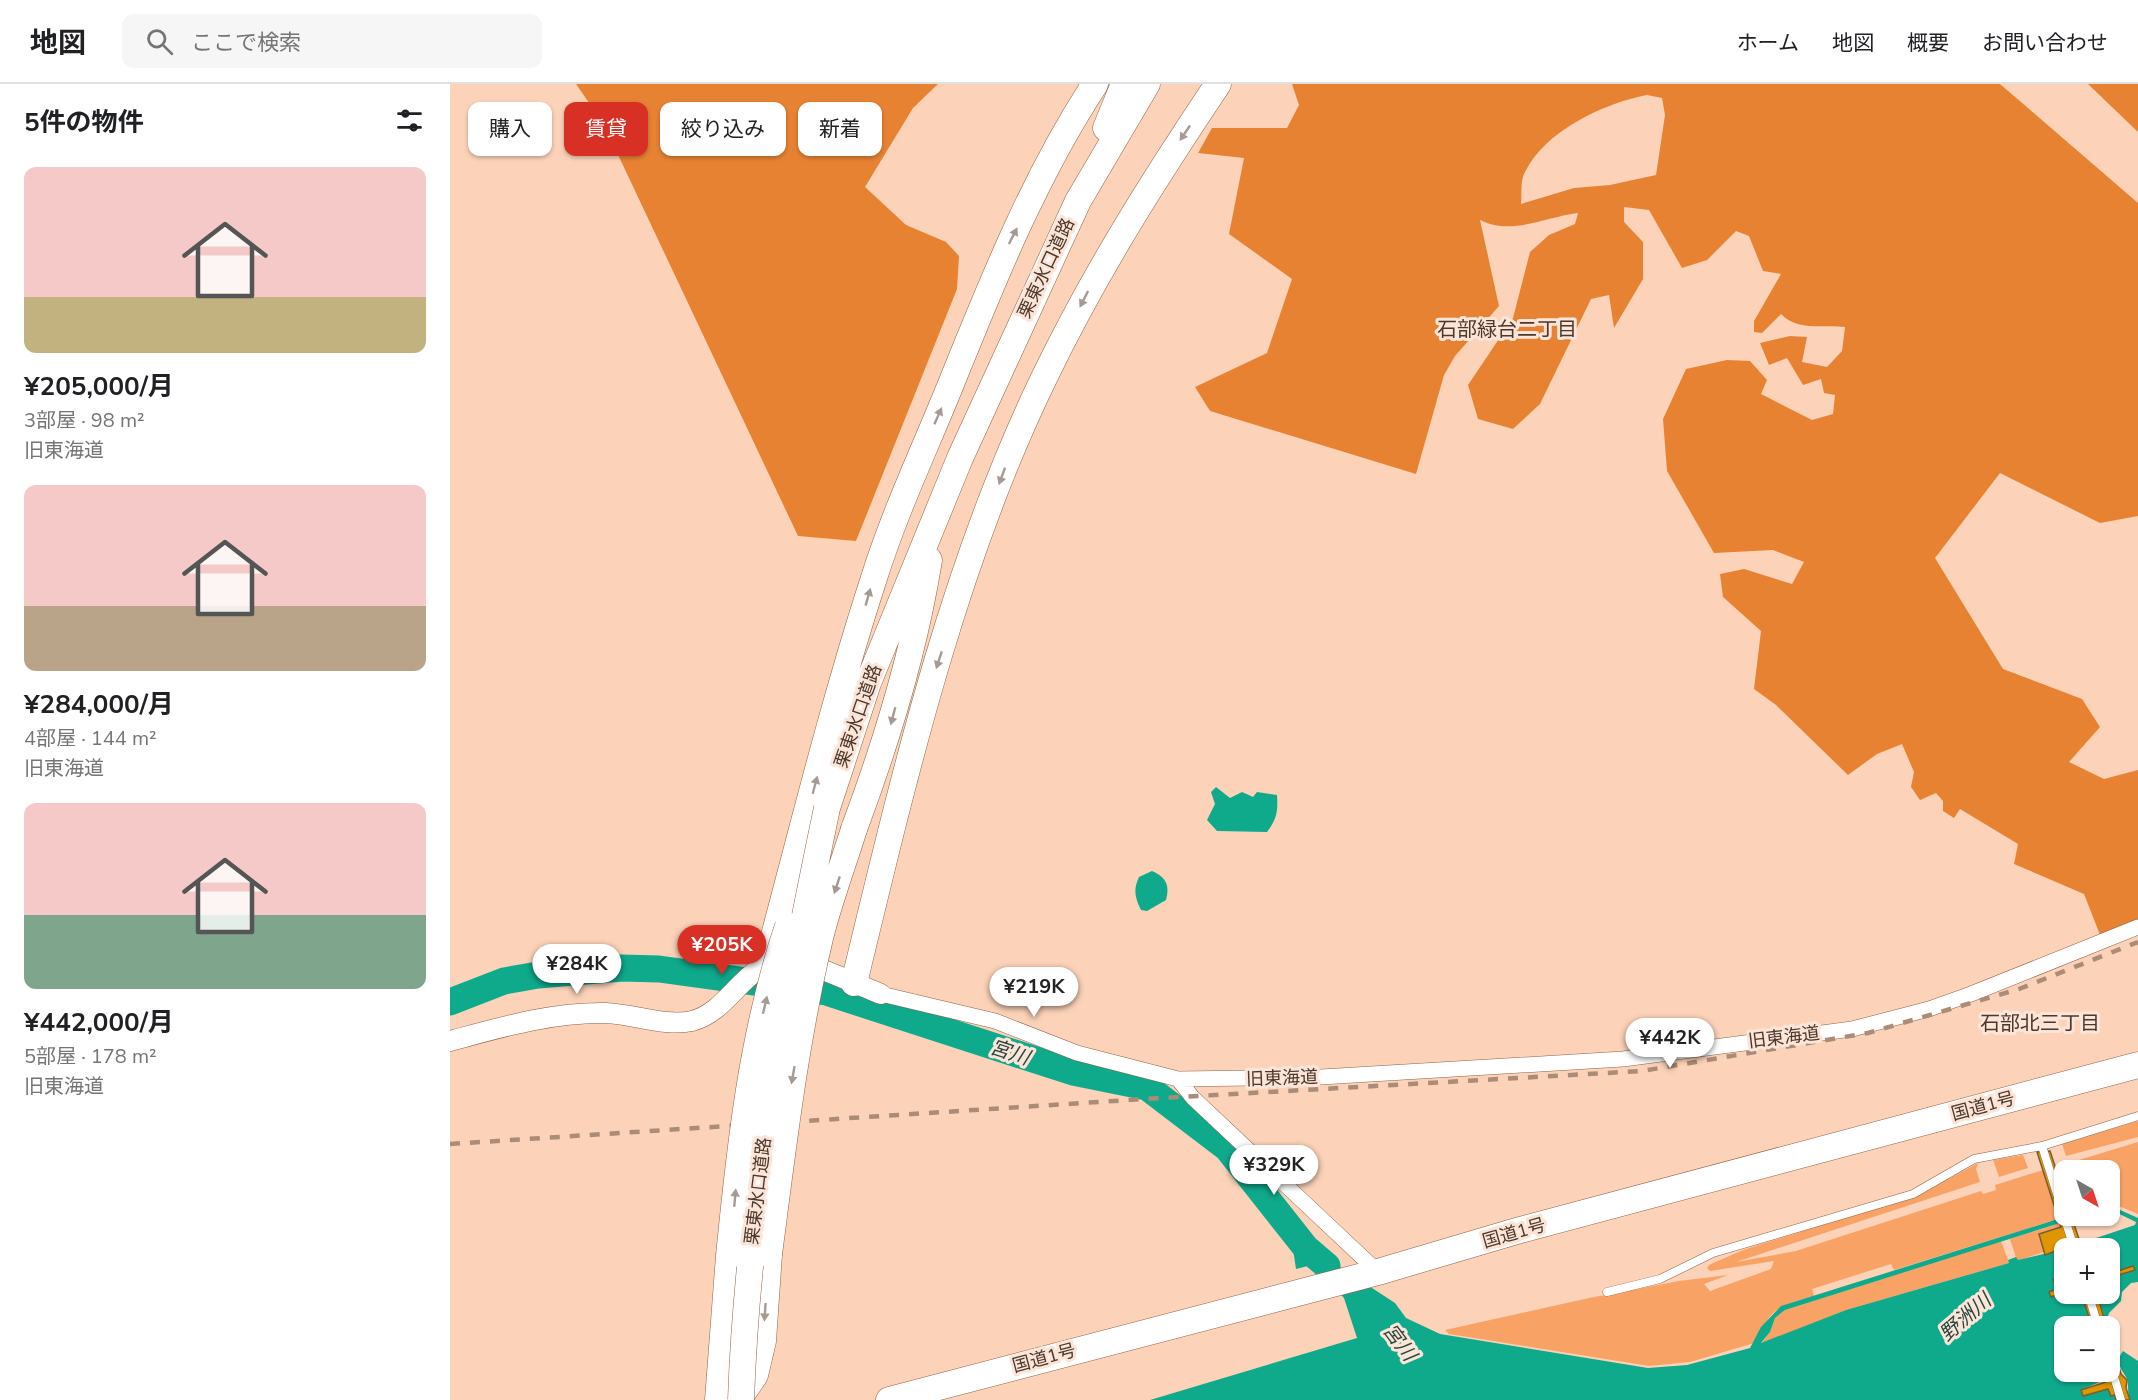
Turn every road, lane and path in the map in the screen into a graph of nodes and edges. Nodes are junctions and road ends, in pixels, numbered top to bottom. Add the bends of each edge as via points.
1 (1095, 84) edge
2 (1124, 84) edge
3 (1147, 84) edge
4 (1160, 84) edge
5 (1218, 84) edge
6 (1078, 201) junction
7 (936, 515) junction
8 (827, 808) junction
9 (2138, 927) edge
10 (759, 968) junction
11 (854, 983) junction
12 (881, 994) joint
13 (450, 1041) edge
14 (2138, 1065) edge
15 (1178, 1080) junction
16 (2138, 1116) edge
17 (2042, 1146) junction
18 (2071, 1238) edge
19 (1371, 1274) junction
20 (1607, 1292) dead end
21 (2116, 1382) edge
22 (718, 1400) edge
23 (740, 1400) edge
24 (889, 1400) edge
25 (2121, 1400) edge

10 -> 1 highway via 871,588 908,483 1005,251
2 - 6 highway
3 - 6 highway, 栗東水口道路
4 - 6 highway
5 -> 11 highway via 1142,196 1090,288 1006,464 909,755
6 - 7 highway, 栗東水口道路
7 - 8 highway, 栗東水口道路 via 868,683
7 -> 23 highway, bridge via 920,615 884,749 821,935 789,1099 769,1254 763,1341 755,1375
22 -> 8 highway, bridge via 739,1161 764,1007
8 - 23 highway, 栗東水口道路, bridge via 791,981 762,1156
9 - 15 street, 旧東海道 via 1961,998 1852,1029 1623,1059 1321,1077
10 - 11 street, 旧東海道 via 790,958
10 - 13 street via 707,1017 688,1022 607,1013 564,1014
11 - 12 street, 旧東海道
12 - 15 street, 旧東海道 via 995,1021 1077,1053
14 - 19 highway, 国道1号 via 1520,1230
15 - 19 street
16 - 17 lane
17 - 18 lane
17 - 20 lane via 1974,1159 1913,1194 1713,1253 1660,1279
19 - 24 highway, 国道1号
21 - 25 lane

